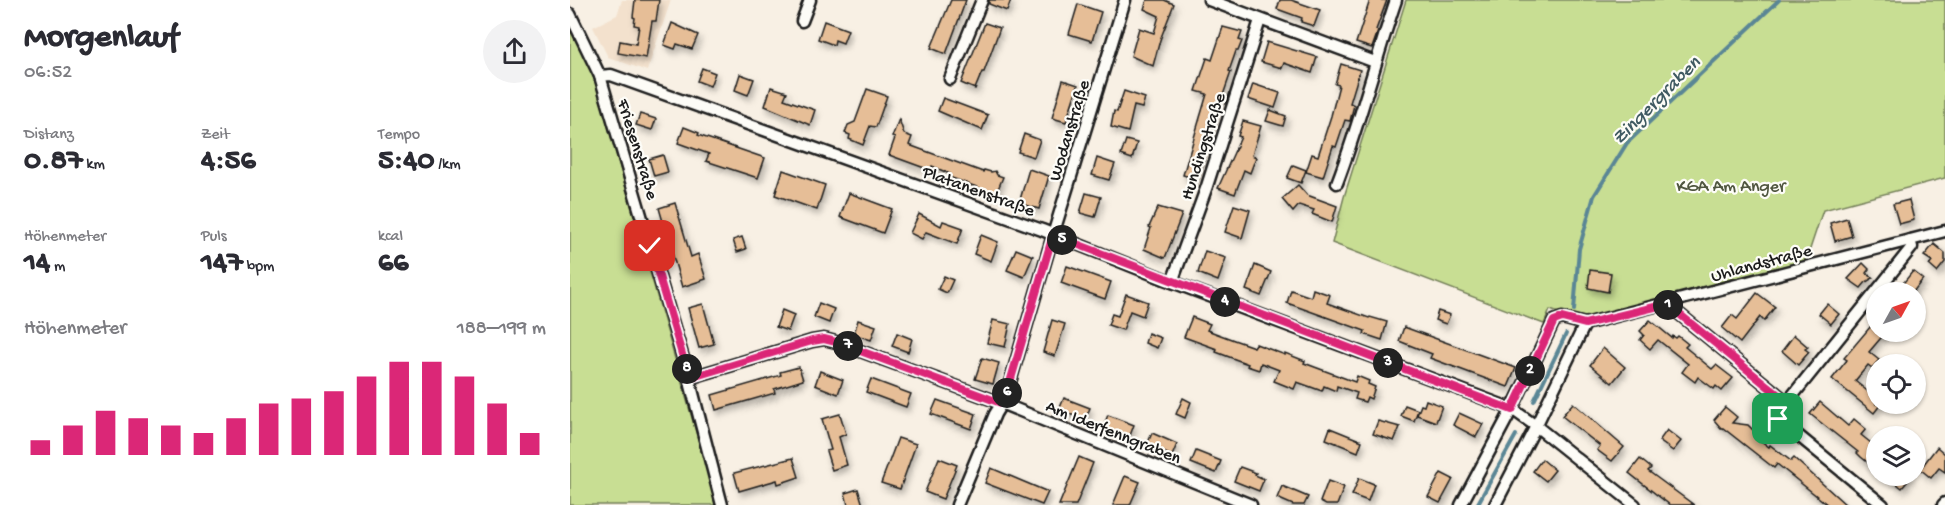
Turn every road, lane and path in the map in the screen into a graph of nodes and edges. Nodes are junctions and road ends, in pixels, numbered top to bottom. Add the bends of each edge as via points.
1 (810, 0) edge
2 (982, 0) edge
3 (1125, 0) edge
4 (1209, 0) edge
5 (1395, 0) edge
6 (570, 15) edge
7 (1260, 20) junction
8 (802, 21) dead end
9 (1375, 62) junction
10 (600, 76) junction
11 (950, 79) dead end
12 (1337, 183) dead end
13 (1945, 231) edge
14 (1053, 235) junction
15 (1910, 240) junction
16 (1172, 282) junction
17 (1667, 304) junction
18 (1583, 324) junction
19 (689, 378) junction
20 (1787, 402) junction
21 (1001, 403) junction
22 (1512, 410) junction
23 (1536, 426) junction
24 (722, 505) edge
25 (957, 505) edge
26 (1251, 505) edge
27 (1461, 505) edge
28 (1495, 505) edge
29 (1635, 505) edge
30 (1883, 505) edge

1 - 8 street
2 - 11 street
3 - 14 street, Wodanstraße
4 - 7 street
5 - 9 street
6 - 10 street, Friesenstraße
7 - 9 street
7 - 16 street, Hundingstraße
9 - 12 street
10 - 14 street, Platanenstraße via 611,75
10 - 19 street, Friesenstraße
13 - 15 street, Uhlandstraße
14 - 16 street, Platanenstraße
14 - 21 street, Wodanstraße
15 - 17 street, Uhlandstraße
15 - 20 street via 1912,248
16 - 22 street, Platanenstraße
17 - 18 street, Uhlandstraße
17 - 20 street
18 - 22 street via 1562,318 1554,321
18 - 23 street
19 - 21 street, Am Iderfenngraben via 824,339
19 - 24 street, Friesenstraße
20 - 30 street via 1778,419
21 - 25 street, Wodanstraße
21 - 26 street, Am Iderfenngraben
22 - 23 street
22 - 27 street
23 - 28 street
23 - 29 street

